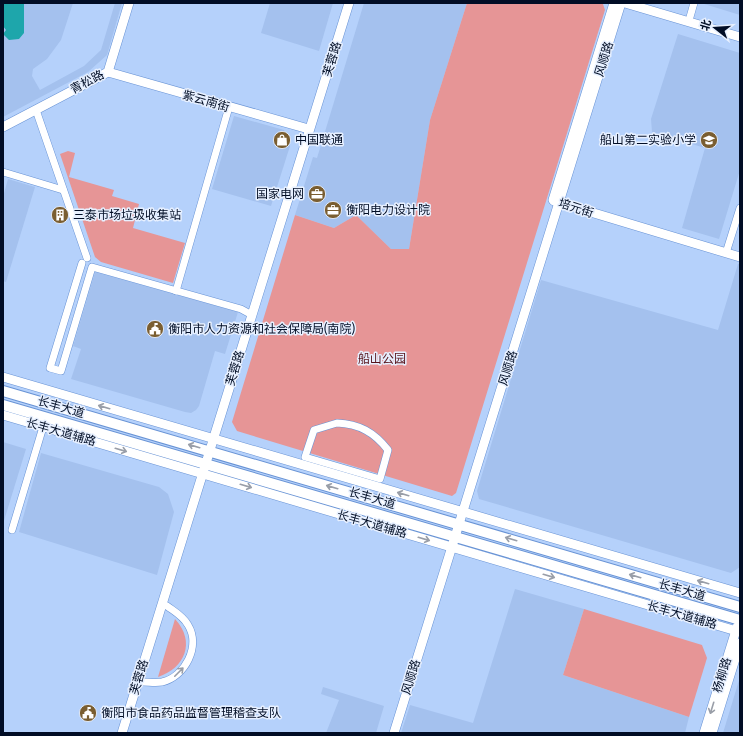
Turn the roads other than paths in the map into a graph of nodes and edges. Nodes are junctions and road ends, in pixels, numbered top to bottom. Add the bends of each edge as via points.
1 (129, 3) edge
2 (349, 3) edge
3 (355, 3) edge
4 (614, 3) edge
5 (621, 3) edge
6 (625, 3) edge
7 (641, 3) edge
8 (694, 3) edge
9 (690, 17) junction
10 (740, 32) edge
11 (740, 37) edge
12 (108, 72) junction
13 (229, 107) junction
14 (36, 110) junction
15 (3, 127) edge
16 (305, 128) dead end
17 (3, 172) edge
18 (64, 190) junction
19 (557, 202) junction
20 (740, 208) edge
21 (727, 251) junction
22 (740, 255) edge
23 (85, 261) junction
24 (92, 267) junction
25 (176, 291) junction
26 (253, 313) junction
27 (3, 377) edge
28 (3, 391) edge
29 (3, 404) edge
30 (3, 415) edge
31 (45, 422) junction
32 (216, 440) junction
33 (212, 452) junction
34 (305, 457) joint
35 (207, 470) junction
36 (460, 511) junction
37 (456, 523) junction
38 (12, 530) dead end
39 (452, 536) junction
40 (449, 546) junction
41 (740, 593) edge
42 (167, 606) junction
43 (740, 607) edge
44 (740, 619) edge
45 (738, 631) edge
46 (740, 643) edge
47 (143, 682) junction
48 (122, 733) edge
49 (128, 733) edge
50 (388, 733) edge
51 (394, 733) edge
52 (704, 733) edge
53 (712, 733) edge

1 - 12 street, 青松路
2 - 26 street, 芙蓉路
3 - 32 street, 芙蓉路
4 - 19 street, 风顺路
5 - 19 street, 风顺路
6 - 11 street
7 - 9 street
8 - 9 street
9 - 10 street
12 - 13 street, 紫云南街
12 - 14 street, 青松路
13 - 16 street, 紫云南街
13 - 25 street
14 - 15 street, 青松路
14 - 18 street
17 - 18 street
18 - 23 street
19 - 21 street, 培元街
19 - 36 street, 风顺路
20 - 21 street
21 - 22 street, 培元街
23 - 24 street via 86,269
23 - 24 street via 50,368 61,371
24 - 25 street
25 - 26 street
26 - 32 street, 芙蓉路
32 -> 27 street
33 -> 28 main road, 长丰大道
29 - 31 main road, 长丰大道
30 - 31 street, 长丰大道辅路
31 -> 35 main road, 长丰大道
31 - 38 street
32 - 33 street, 芙蓉路
36 -> 32 street
33 - 35 street, 芙蓉路
37 -> 33 main road, 长丰大道
34 - 34 street via 314,430 337,423 347,423 371,432 388,450 380,479
35 - 39 main road, 长丰大道
35 -> 40 street, 长丰大道辅路
35 - 42 street, 芙蓉路
35 - 48 street, 芙蓉路
36 - 37 street, 风顺路
41 -> 36 street
37 - 39 street, 风顺路
43 -> 37 main road, 长丰大道
39 - 40 street, 风顺路
39 - 44 main road, 长丰大道
40 -> 45 street, 长丰大道辅路
40 - 50 street, 风顺路
40 - 51 street, 风顺路
42 - 47 street, 芙蓉路
47 -> 42 street via 162,682 172,678 189,659 192,650 189,626 182,616
44 - 45 street, 杨柳路
45 -> 52 street, 杨柳路
46 - 53 street, 杨柳路
47 - 49 street, 芙蓉路

